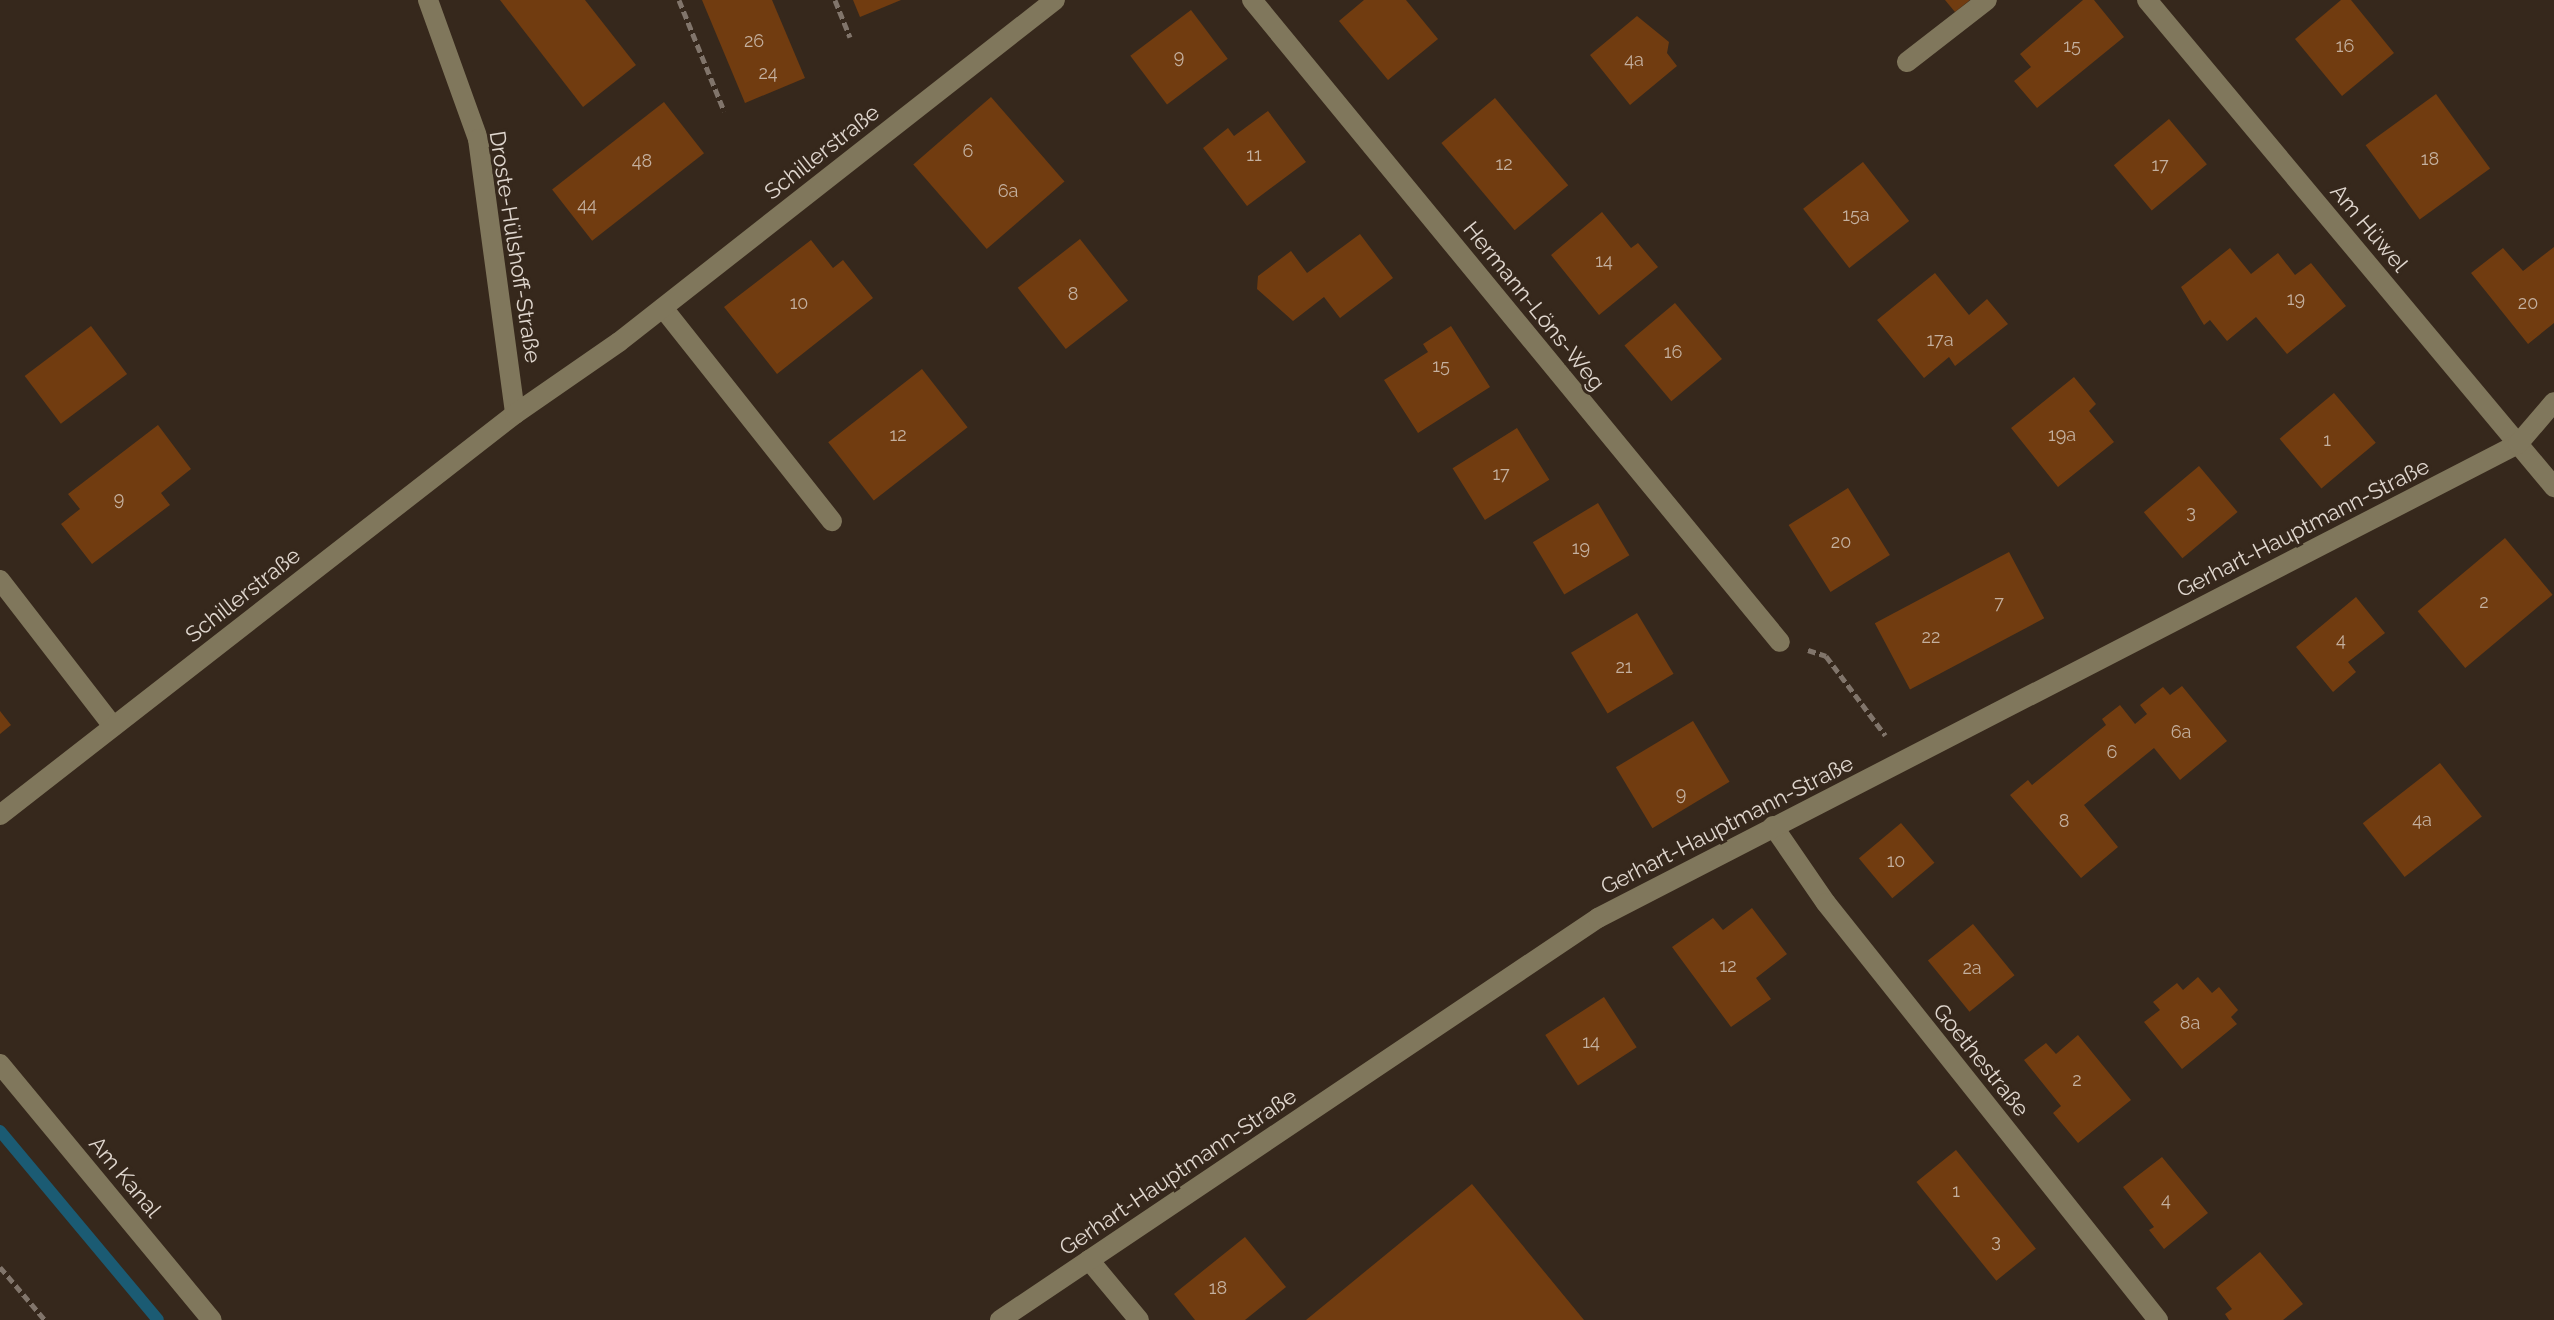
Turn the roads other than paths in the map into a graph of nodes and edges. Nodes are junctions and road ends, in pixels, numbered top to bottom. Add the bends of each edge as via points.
1 (428, 0) edge
2 (1055, 0) edge
3 (1252, 0) edge
4 (1987, 0) edge
5 (2147, 0) edge
6 (1907, 62) dead end
7 (663, 308) junction
8 (2554, 402) edge
9 (515, 414) junction
10 (2518, 444) junction
11 (2554, 487) edge
12 (832, 521) dead end
13 (0, 580) edge
14 (1780, 642) road end
15 (113, 726) junction
16 (0, 815) edge
17 (1773, 826) junction
18 (0, 1064) edge
19 (1089, 1260) junction
20 (212, 1320) edge
21 (1000, 1320) edge
22 (1139, 1320) edge
23 (2158, 1320) edge

1 - 9 street, Droste-Hülshoff-Straße via 478,139
2 - 7 street, Schillerstraße
3 - 14 street, Hermann-Löns-Weg
4 - 6 street
5 - 10 street, Am Hüwel
7 - 9 street, Schillerstraße
7 - 12 street
8 - 10 street
9 - 15 street, Schillerstraße
10 - 11 street, Am Hüwel
10 - 17 street, Gerhart-Hauptmann-Straße
13 - 15 street
15 - 16 street, Schillerstraße
17 - 19 street, Gerhart-Hauptmann-Straße via 1598,918
17 - 23 street, Goethestraße via 1826,903
18 - 20 street, Am Kanal
19 - 21 street, Gerhart-Hauptmann-Straße
19 - 22 street

